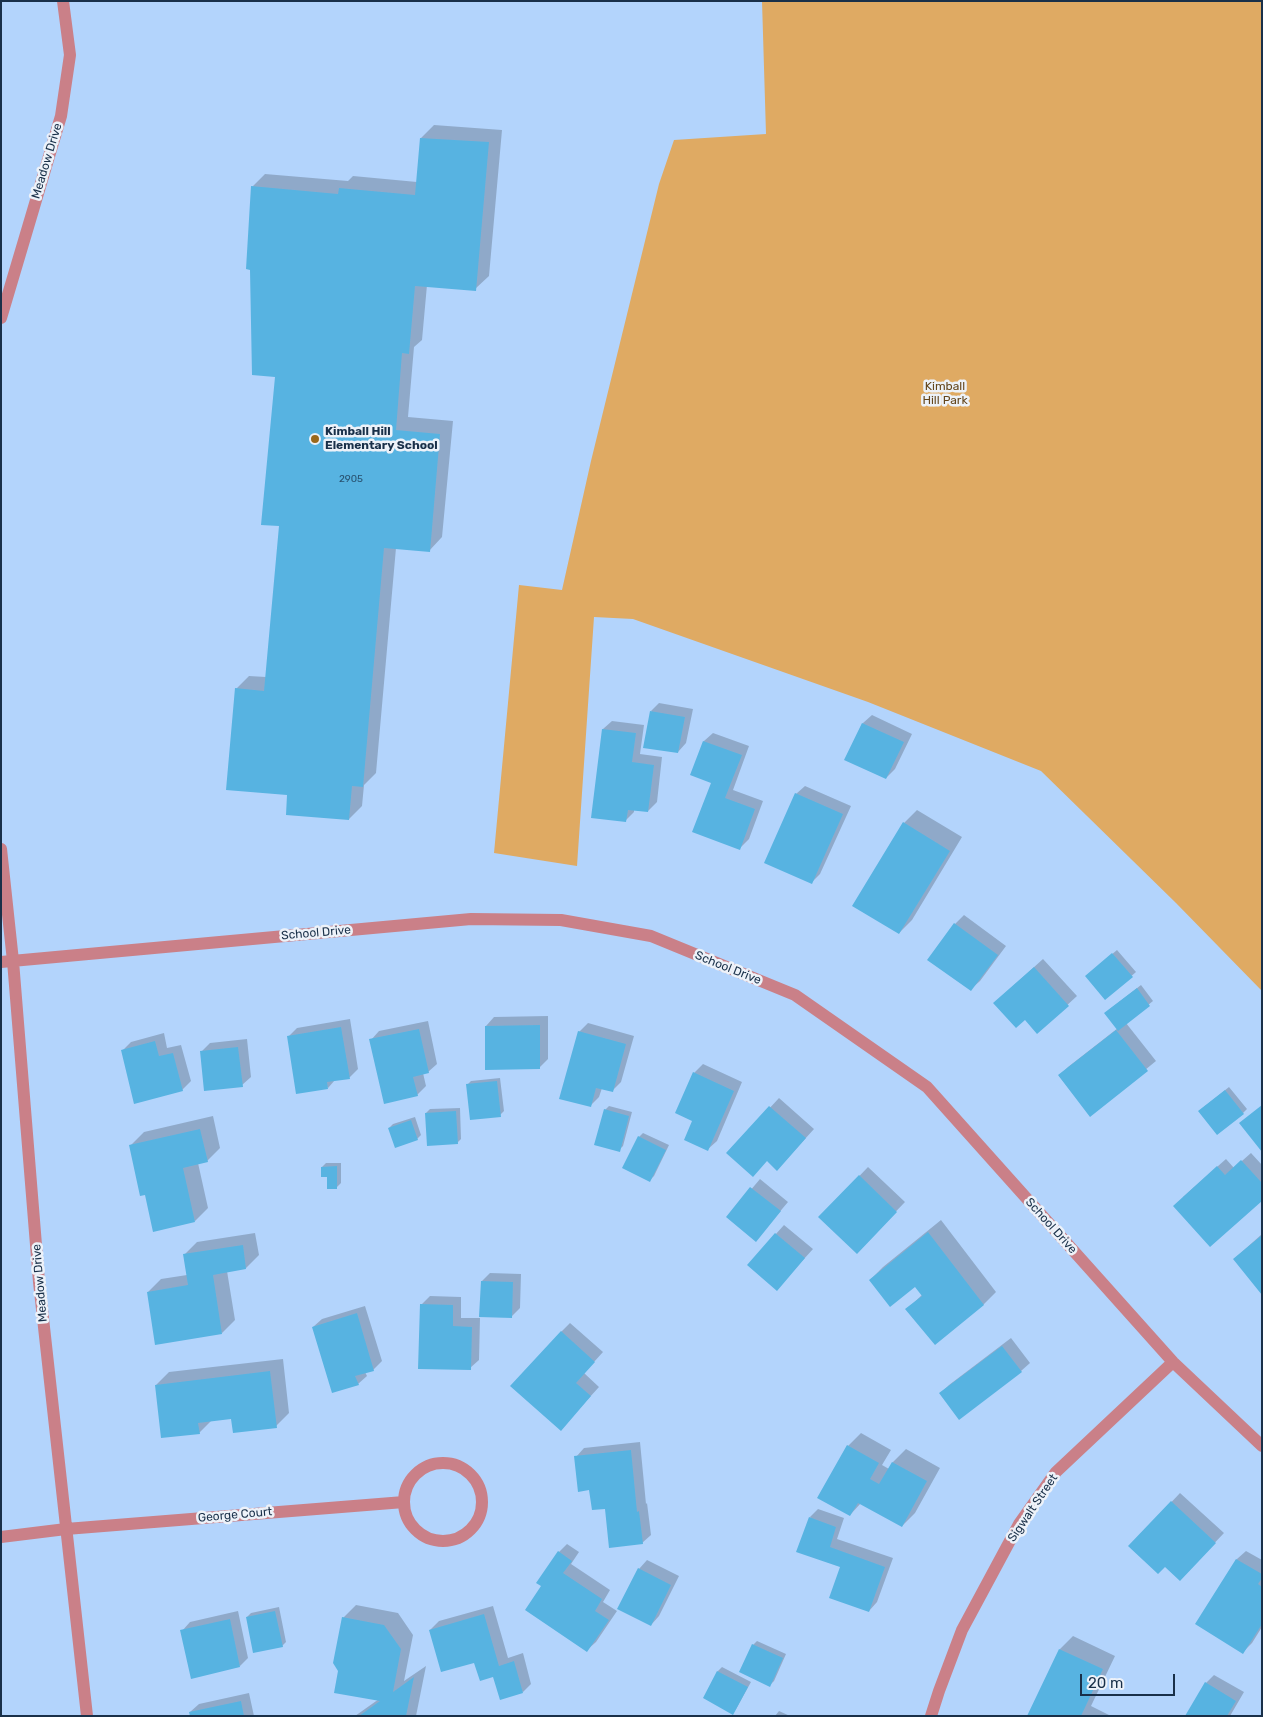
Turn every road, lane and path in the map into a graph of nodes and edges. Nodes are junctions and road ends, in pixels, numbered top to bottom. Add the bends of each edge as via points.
1 (63, 1) edge
2 (1, 318) edge
3 (1, 849) edge
4 (7, 962) edge
5 (1173, 1362) junction
6 (1262, 1446) edge
7 (404, 1502) junction
8 (66, 1529) junction
9 (1, 1537) edge
10 (87, 1716) edge
11 (931, 1716) edge

1 - 2 street, Meadow Drive via 70,55 61,116
3 - 4 street, Meadow Drive
4 - 5 street, School Drive via 471,918 561,920 651,936 795,995 927,1087
4 - 8 street, Meadow Drive
5 - 6 street, School Drive
5 - 11 street, Sigwalt Street via 1056,1472 1019,1524 962,1630
7 - 7 street via 406,1515 422,1535 447,1540 460,1537 478,1519 481,1494 477,1482 468,1472 445,1463 432,1464 412,1478
7 - 8 street, George Court
8 - 9 street, George Court
8 - 10 street, Meadow Drive

